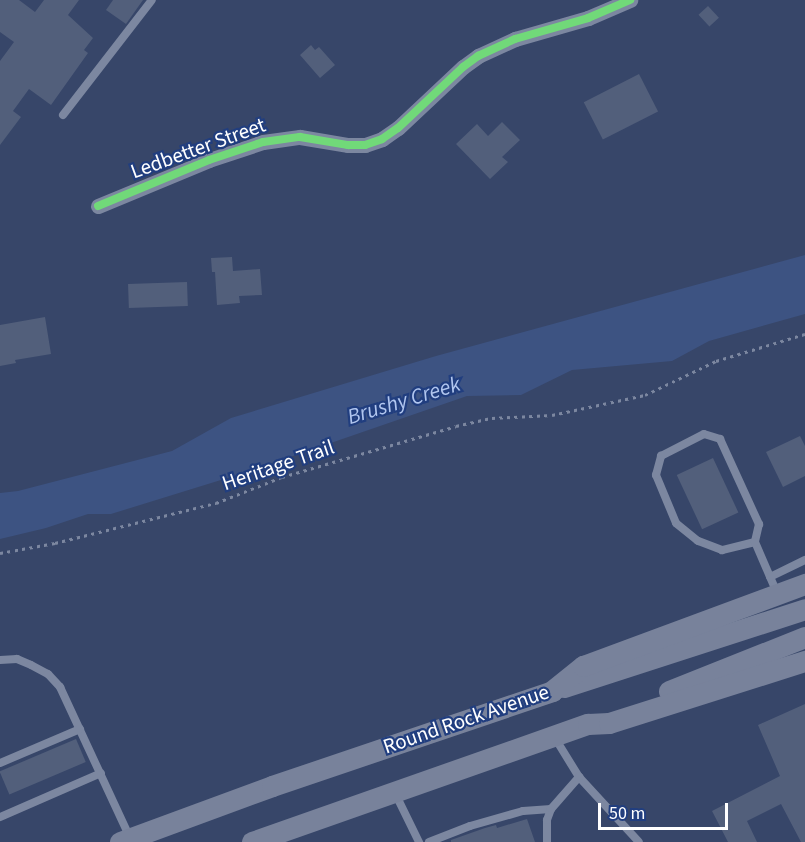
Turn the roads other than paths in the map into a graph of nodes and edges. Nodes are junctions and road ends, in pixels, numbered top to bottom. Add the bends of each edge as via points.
1 (152, 0) edge
2 (630, 0) edge
3 (63, 115) dead end
4 (98, 206) dead end
5 (755, 542) junction
6 (805, 560) edge
7 (805, 584) edge
8 (773, 586) junction
9 (805, 609) edge
10 (805, 637) edge
11 (0, 660) edge
12 (805, 661) edge
13 (552, 691) junction
14 (588, 724) junction
15 (80, 729) junction
16 (554, 736) junction
17 (0, 763) edge
18 (101, 773) junction
19 (579, 777) junction
20 (395, 792) junction
21 (551, 809) junction
22 (0, 817) edge
23 (125, 840) edge
24 (252, 842) edge
25 (419, 842) edge
26 (429, 842) edge
27 (547, 842) edge
28 (639, 842) edge

1 - 3 lane
2 - 4 street, Ledbetter Street via 588,18 515,39 478,56 382,139 348,146 300,136 263,142
5 - 5 lane via 759,524 720,439 704,434 660,456 656,475 676,523 698,541 722,550
5 - 8 lane
6 - 8 lane
7 - 8 main road, Round Rock Avenue
8 - 13 main road, Round Rock Avenue via 583,666
9 - 13 main road
10 - 14 main road
11 - 15 lane via 17,659 48,674 60,687
12 - 14 main road via 609,723
13 - 23 main road, Round Rock Avenue
14 - 16 main road
15 - 17 lane
15 - 18 lane
16 - 19 lane
16 - 20 main road
18 - 22 lane
18 - 23 lane
19 - 21 lane
19 - 28 lane
20 - 24 main road
20 - 25 lane
21 - 26 lane via 523,811
21 - 27 lane

